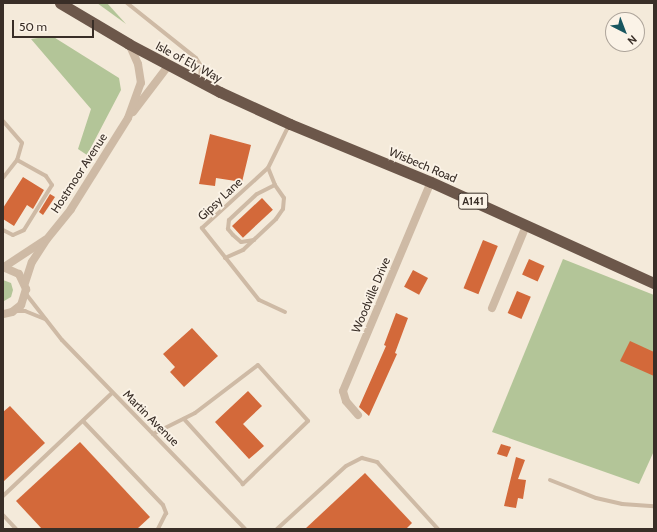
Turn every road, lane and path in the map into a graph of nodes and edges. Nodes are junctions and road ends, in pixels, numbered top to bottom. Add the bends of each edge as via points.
1 (60, 3) edge
2 (127, 3) edge
3 (129, 44) junction
4 (168, 66) junction
5 (199, 82) junction
6 (128, 118) junction
7 (3, 121) edge
8 (290, 124) junction
9 (17, 160) junction
10 (268, 168) junction
11 (3, 178) edge
12 (431, 182) junction
13 (275, 185) junction
14 (526, 226) junction
15 (3, 230) edge
16 (47, 239) junction
17 (254, 240) junction
18 (225, 258) junction
19 (3, 267) edge
20 (25, 283) junction
21 (654, 283) edge
22 (26, 294) junction
23 (492, 308) dead end
24 (285, 312) dead end
25 (6, 314) edge
26 (45, 319) junction
27 (112, 393) junction
28 (358, 415) dead end
29 (184, 419) junction
30 (83, 421) junction
31 (153, 434) junction
32 (550, 480) dead end
33 (3, 496) edge
34 (654, 506) edge
35 (3, 515) edge
36 (16, 529) edge
37 (158, 529) edge
38 (245, 529) edge
39 (277, 529) edge
40 (438, 529) edge

1 - 3 highway, Isle of Ely Way / A141
2 - 5 lane via 196,58 201,66
3 - 4 highway, Isle of Ely Way / A141
3 - 6 street, Hostmoor Avenue via 138,64 141,83
4 - 5 highway, Isle of Ely Way / A141
4 - 6 street, Hostmoor Avenue
5 - 8 highway, Isle of Ely Way / A141
6 - 16 street, Hostmoor Avenue via 71,209
7 - 9 lane via 22,143
8 - 10 lane, Gipsy Lane
8 - 12 highway, Wisbech Road / A141
9 - 11 lane
9 - 15 lane via 46,176 52,185 24,230 13,235
10 - 13 lane
10 - 18 lane, Gipsy Lane via 202,228
12 - 14 highway, Wisbech Road / A141
12 - 28 street, Woodville Drive via 343,391 346,401
13 - 17 lane via 284,198 284,208
13 - 17 lane via 258,194 229,220 228,229 233,236 241,242
14 - 21 highway, Wisbech Road / A141
14 - 23 street
16 - 19 street, Hostmoor Avenue
16 - 20 street, Hostmoor Avenue via 32,262
17 - 18 lane via 243,250
18 - 24 lane, Gipsy Lane via 259,300
19 - 20 street via 14,270
20 - 22 street
22 - 25 street via 21,305
22 - 26 lane, Martin Avenue
25 - 26 lane, Martin Avenue via 26,311
26 - 27 lane, Martin Avenue
27 - 30 lane
27 - 31 lane, Martin Avenue
29 - 29 lane via 258,365 308,421 243,484
29 - 31 lane
30 - 33 lane
30 - 37 lane via 162,505 165,517
31 - 38 lane, Martin Avenue
32 - 34 lane via 596,498 622,504
35 - 36 lane
39 - 40 lane via 346,466 362,458 377,462

